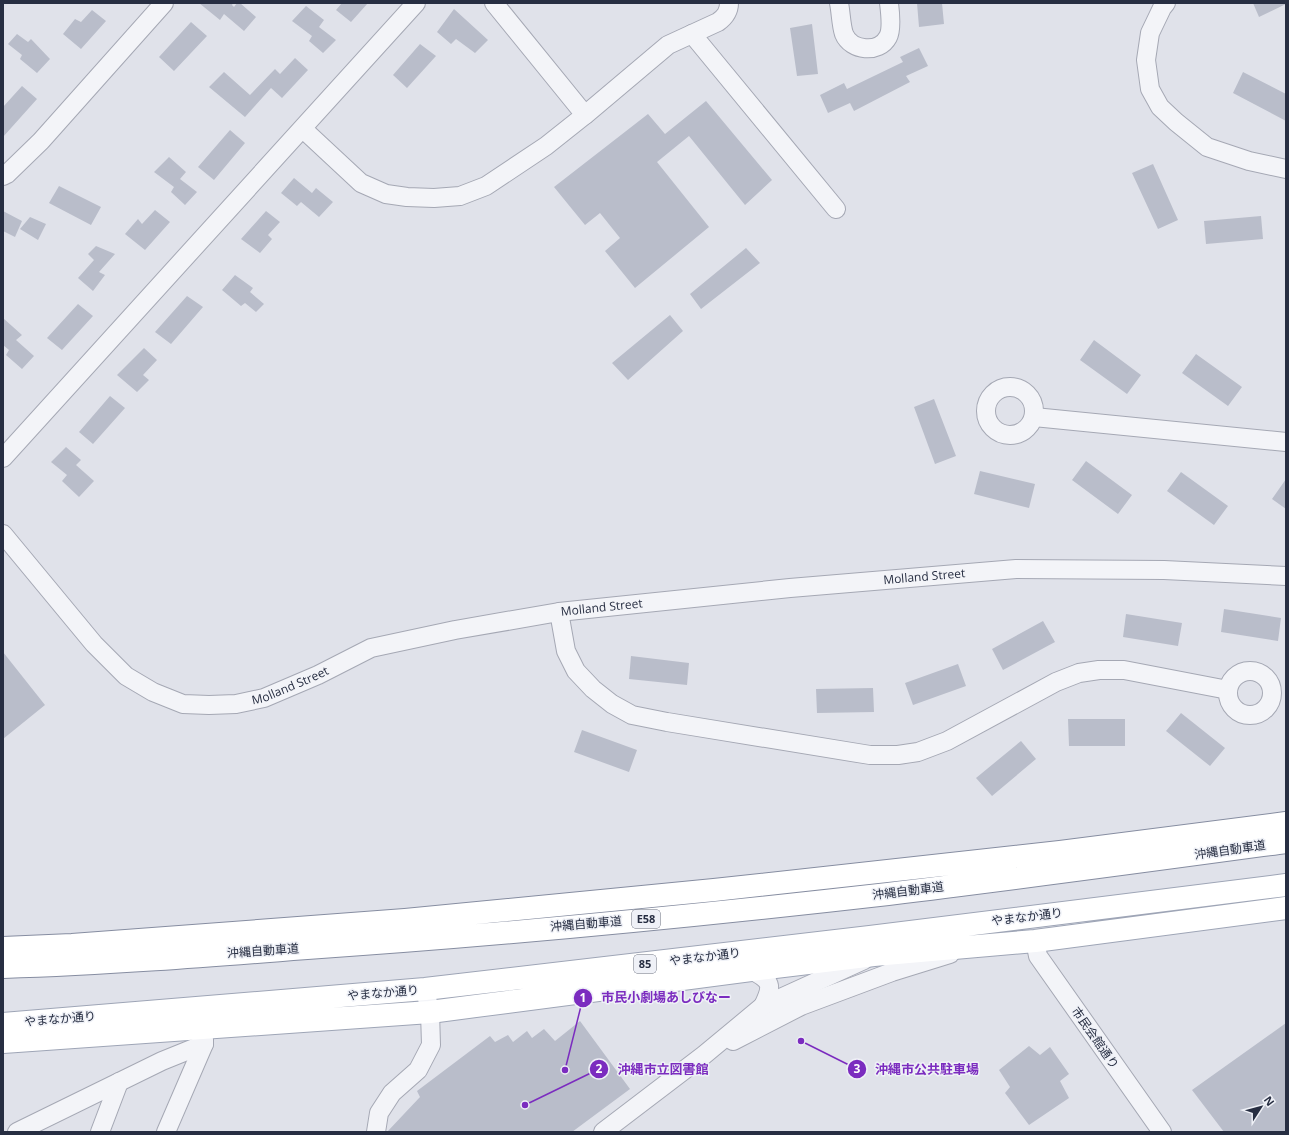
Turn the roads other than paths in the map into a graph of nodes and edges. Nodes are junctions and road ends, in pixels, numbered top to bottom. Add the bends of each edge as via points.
1 (164, 3) edge
2 (416, 3) edge
3 (494, 3) edge
4 (729, 3) edge
5 (840, 3) edge
6 (889, 3) edge
7 (1166, 3) edge
8 (692, 34) junction
9 (585, 115) junction
10 (303, 129) junction
11 (1286, 169) edge
12 (3, 176) edge
13 (836, 209) dead end
14 (1034, 417) dead end
15 (1286, 442) edge
16 (3, 458) edge
17 (3, 534) edge
18 (1286, 576) edge
19 (559, 612) junction
20 (1228, 690) dead end
21 (1286, 823) edge
22 (1286, 842) edge
23 (1286, 885) edge
24 (1286, 908) edge
25 (916, 930) junction
26 (1035, 941) junction
27 (806, 945) junction
28 (3, 948) edge
29 (887, 957) junction
30 (3, 967) edge
31 (751, 970) junction
32 (425, 989) junction
33 (763, 1006) junction
34 (430, 1012) junction
35 (3, 1024) edge
36 (204, 1036) junction
37 (3, 1042) edge
38 (704, 1055) junction
39 (119, 1082) junction
40 (17, 1132) edge
41 (100, 1132) edge
42 (166, 1132) edge
43 (376, 1132) edge
44 (603, 1132) edge
45 (1162, 1132) edge

1 - 12 street via 41,141
2 - 10 street
3 - 9 street
4 - 8 street via 725,17
5 - 6 street via 844,34 850,42 865,48 873,48 888,37
7 - 11 street via 1150,33 1146,60 1150,89 1160,107 1207,147 1248,162
8 - 9 street via 668,45
8 - 13 street
9 - 10 street via 546,146 486,186 460,196 434,198 386,194 361,184
10 - 16 street
14 - 15 street
17 - 19 street, Molland Street via 94,644 126,676 153,692 183,704 236,704 264,698 371,648
18 - 19 street, Molland Street via 1164,570 1016,569 790,588
19 - 20 street via 566,651 576,671 612,704 632,715 870,755 898,756 918,752 947,741 1056,682 1079,673 1124,670
21 - 28 main road, 沖縄自動車道 / E58 via 1053,853 698,892 406,920
22 - 30 main road, 沖縄自動車道 / E58 via 886,894 708,913 407,941 74,965
23 - 25 main road, やまなか通り / 85
24 - 26 main road, やまなか通り / 85
25 - 27 main road, やまなか通り / 85
25 - 29 street
26 - 29 main road, やまなか通り / 85
26 - 45 street, 市民会館通り via 1038,956
27 - 29 street via 833,948 874,942
27 - 32 main road, やまなか通り / 85
29 - 31 main road, やまなか通り / 85
29 - 33 street
29 - 38 street via 801,1006
31 - 33 street via 765,977 770,986
31 - 34 main road, やまなか通り / 85
32 - 34 street
32 - 35 main road, やまなか通り / 85
33 - 38 street
34 - 36 main road, やまなか通り / 85
34 - 43 street via 431,1045 418,1070 392,1093 379,1113
36 - 37 main road, やまなか通り / 85
36 - 39 street
36 - 42 street
38 - 44 street
39 - 40 street
39 - 41 street

